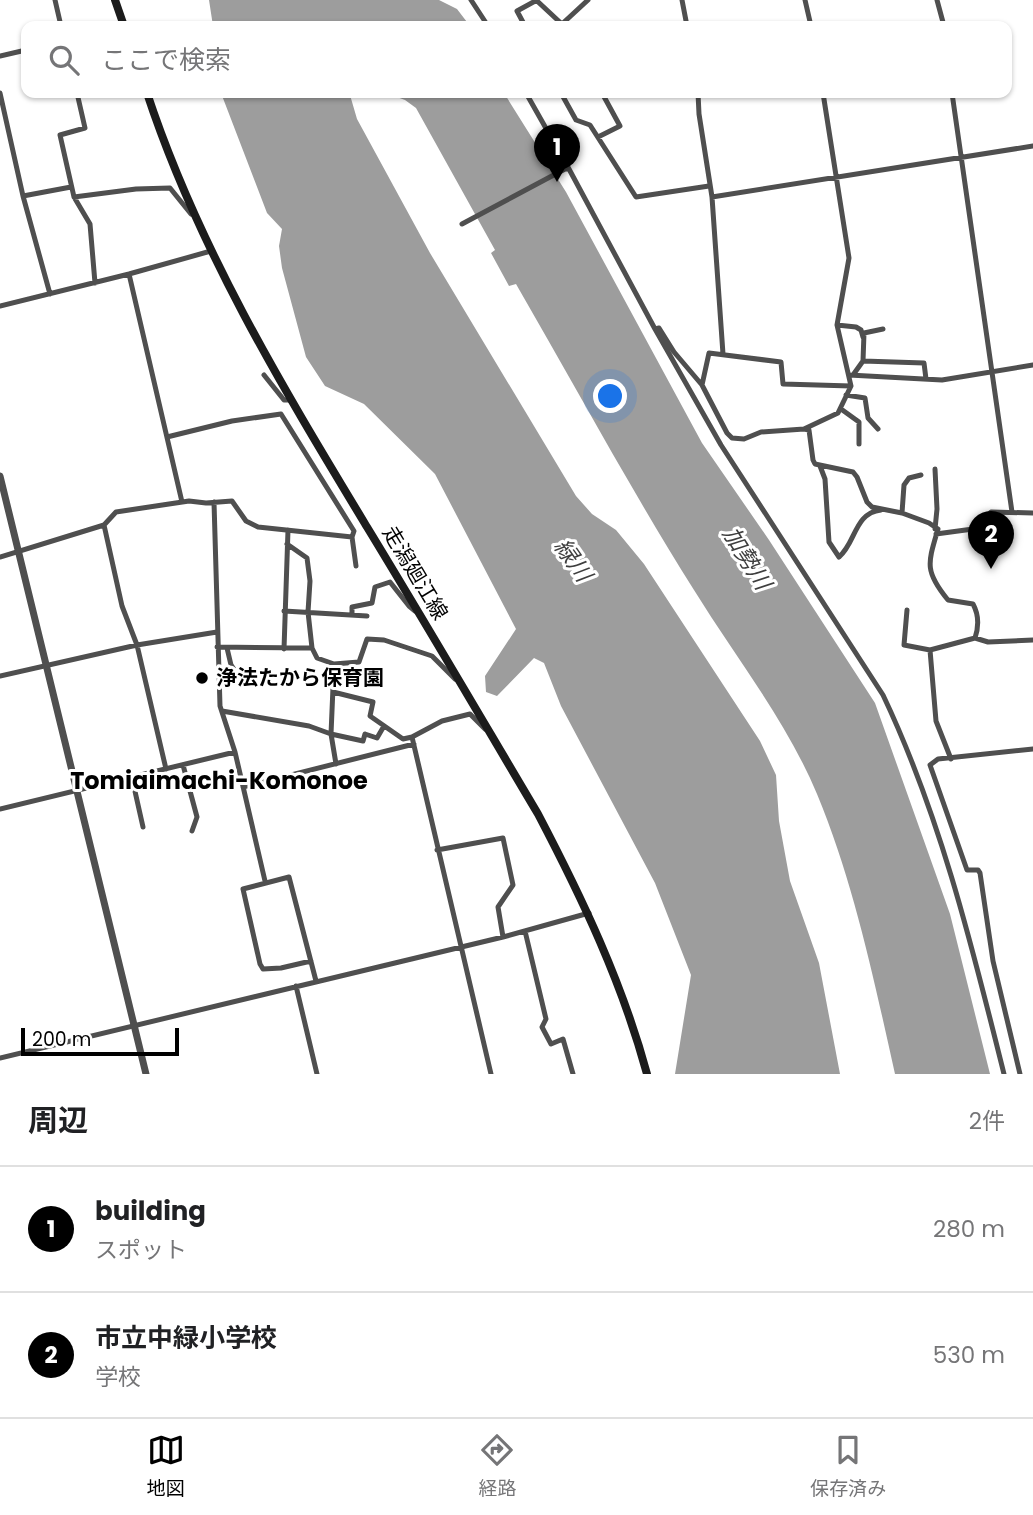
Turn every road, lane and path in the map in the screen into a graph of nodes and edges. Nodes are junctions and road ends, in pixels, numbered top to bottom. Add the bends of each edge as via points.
1 (55, 0) edge
2 (116, 0) edge
3 (471, 0) edge
4 (537, 0) edge
5 (588, 0) edge
6 (682, 0) edge
7 (805, 0) edge
8 (937, 0) edge
9 (60, 21) edge
10 (121, 21) edge
11 (485, 21) edge
12 (522, 21) edge
13 (559, 21) edge
14 (567, 21) edge
15 (686, 21) edge
16 (810, 21) edge
17 (943, 21) edge
18 (21, 51) edge
19 (0, 56) edge
20 (0, 93) edge
21 (78, 98) edge
22 (149, 98) edge
23 (529, 98) edge
24 (564, 98) edge
25 (604, 98) edge
26 (698, 98) edge
27 (824, 98) edge
28 (953, 98) edge
29 (598, 137) junction
30 (1033, 146) edge
31 (960, 158) junction
32 (567, 169) junction
33 (836, 178) junction
34 (709, 186) junction
35 (71, 187) junction
36 (23, 196) junction
37 (74, 197) junction
38 (712, 197) junction
39 (197, 221) junction
40 (462, 225) dead end
41 (211, 251) junction
42 (129, 274) junction
43 (96, 283) junction
44 (50, 294) junction
45 (0, 306) edge
46 (837, 325) junction
47 (883, 329) dead end
48 (655, 330) junction
49 (863, 337) junction
50 (723, 354) junction
51 (863, 361) junction
52 (1033, 365) edge
53 (993, 371) junction
54 (264, 375) dead end
55 (851, 375) junction
56 (926, 379) junction
57 (702, 385) junction
58 (851, 386) junction
59 (846, 395) junction
60 (291, 400) junction
61 (841, 408) junction
62 (869, 420) junction
63 (859, 422) junction
64 (804, 429) junction
65 (878, 429) dead end
66 (167, 437) junction
67 (859, 444) dead end
68 (820, 466) junction
69 (935, 469) dead end
70 (921, 475) dead end
71 (0, 476) edge
72 (181, 502) junction
73 (214, 502) junction
74 (884, 510) junction
75 (1012, 512) junction
76 (902, 513) junction
77 (1033, 513) edge
78 (104, 525) junction
79 (288, 530) junction
80 (936, 531) junction
81 (352, 537) junction
82 (287, 544) junction
83 (19, 553) junction
84 (0, 558) edge
85 (356, 566) dead end
86 (907, 610) dead end
87 (284, 611) junction
88 (418, 612) junction
89 (309, 614) junction
90 (352, 614) junction
91 (367, 616) dead end
92 (217, 632) junction
93 (975, 638) junction
94 (1033, 640) edge
95 (137, 645) junction
96 (217, 647) junction
97 (227, 648) junction
98 (313, 648) junction
99 (284, 649) junction
100 (929, 650) junction
101 (334, 664) junction
102 (46, 665) junction
103 (254, 672) dead end
104 (0, 676) edge
105 (463, 686) junction
106 (332, 692) junction
107 (222, 711) junction
108 (384, 726) junction
109 (331, 734) junction
110 (492, 737) junction
111 (413, 741) junction
112 (1033, 749) edge
113 (235, 752) junction
114 (951, 759) junction
115 (336, 764) junction
116 (183, 765) junction
117 (166, 769) junction
118 (132, 778) junction
119 (243, 787) junction
120 (77, 791) junction
121 (0, 809) edge
122 (143, 827) dead end
123 (192, 831) dead end
124 (437, 850) junction
125 (265, 881) junction
126 (589, 913) junction
127 (525, 931) junction
128 (503, 937) junction
129 (461, 946) junction
130 (311, 961) junction
131 (316, 981) junction
132 (296, 986) junction
133 (134, 1025) junction
134 (0, 1058) edge
135 (146, 1074) edge
136 (317, 1074) edge
137 (491, 1074) edge
138 (573, 1074) edge
139 (647, 1074) edge
140 (1004, 1074) edge
141 (1020, 1074) edge

1 - 9 street
2 - 10 main road
3 - 11 street
4 - 12 street via 517,11
4 - 13 street
5 - 14 street
6 - 15 street
7 - 16 street
8 - 17 street
18 - 19 street
20 - 36 street
21 - 35 street via 85,128 60,135
22 - 39 main road, 走潟廻江線
23 - 32 street
24 - 29 street via 576,120 590,125
25 - 29 street via 620,126
26 - 34 street
27 - 33 street
28 - 31 street
29 - 34 street via 636,197
30 - 31 street
31 - 33 street
31 - 53 street
32 - 40 street
32 - 48 street
33 - 38 street
33 - 46 street via 849,258
34 - 38 street
35 - 36 street
35 - 37 street
36 - 44 street
37 - 39 street via 170,188
37 - 43 street via 90,224
38 - 50 street
39 - 41 main road, 走潟廻江線
41 - 42 street
41 - 60 main road, 走潟廻江線
42 - 43 street
42 - 66 street
43 - 44 street
44 - 45 street
46 - 49 street via 856,327
46 - 55 street
47 - 49 street
48 - 57 street via 659,328
48 - 140 street via 721,444 883,695 900,730 955,887
49 - 51 street
50 - 57 street via 709,353
50 - 58 street via 780,362 783,384
51 - 55 street
51 - 56 street via 924,363
52 - 53 street
53 - 56 street
53 - 75 street
54 - 60 street via 285,400
55 - 56 street
55 - 58 street
57 - 64 street via 732,438
58 - 59 street
59 - 61 street
59 - 62 street via 865,398
60 - 88 main road, 走潟廻江線
61 - 63 street
61 - 64 street
62 - 63 street
62 - 65 street
63 - 67 street
64 - 68 street via 809,430 813,460
66 - 72 street
66 - 81 street via 281,414 354,531
68 - 74 street via 852,472 867,502
68 - 74 street via 828,502 829,542 839,557 859,522
69 - 80 street
70 - 76 street via 904,485
71 - 83 street
72 - 73 street
72 - 78 street via 116,512
73 - 79 street via 232,501 247,521 258,527
73 - 92 street
74 - 76 street
75 - 77 street
75 - 80 street via 991,512 973,529
76 - 80 street via 929,523
78 - 83 street
78 - 95 street via 122,606
79 - 81 street
79 - 82 street
80 - 93 street via 928,564 933,578 948,600 974,604 979,624
81 - 85 street
82 - 87 street
82 - 89 street via 307,558
83 - 84 street
83 - 102 street
86 - 100 street via 904,645
87 - 89 street
87 - 99 street
88 - 90 street via 390,582 375,587 372,603 352,607
88 - 105 main road, 走潟廻江線
89 - 90 street
89 - 98 street
90 - 91 street
92 - 95 street
92 - 96 street
93 - 94 street via 988,642
93 - 100 street
95 - 102 street
95 - 117 street
96 - 97 street
96 - 107 street
97 - 99 street
97 - 103 street via 235,671
98 - 99 street
98 - 101 street via 317,658
100 - 114 street via 936,721
101 - 105 street via 359,662 367,639 384,640 432,656
101 - 106 street
102 - 104 street
102 - 120 street
105 - 110 main road, 走潟廻江線
106 - 108 street via 373,702 370,716
106 - 109 street
107 - 109 street
107 - 113 street
108 - 109 street via 377,738 365,734 363,741
108 - 111 street
109 - 115 street
110 - 111 street via 470,714 442,721
110 - 126 main road, 走潟廻江線
111 - 115 street
111 - 124 street
112 - 114 street
113 - 116 street
113 - 119 street
114 - 141 street via 938,759 930,765 967,870 980,873 995,972
115 - 119 street
116 - 117 street
116 - 123 street via 197,817
117 - 118 street
118 - 120 street
118 - 122 street
119 - 125 street
120 - 121 street
120 - 133 street
124 - 128 street via 503,838 513,884 498,906
124 - 129 street
125 - 130 street via 289,877
125 - 130 street via 242,891 260,964 270,970
126 - 127 street
126 - 139 main road, 走潟廻江線
127 - 128 street
127 - 138 street via 546,1019 542,1027 551,1044 563,1039
128 - 129 street
129 - 131 street
129 - 137 street
130 - 131 street
131 - 132 street
132 - 133 street
132 - 136 street
133 - 134 street
133 - 135 street

